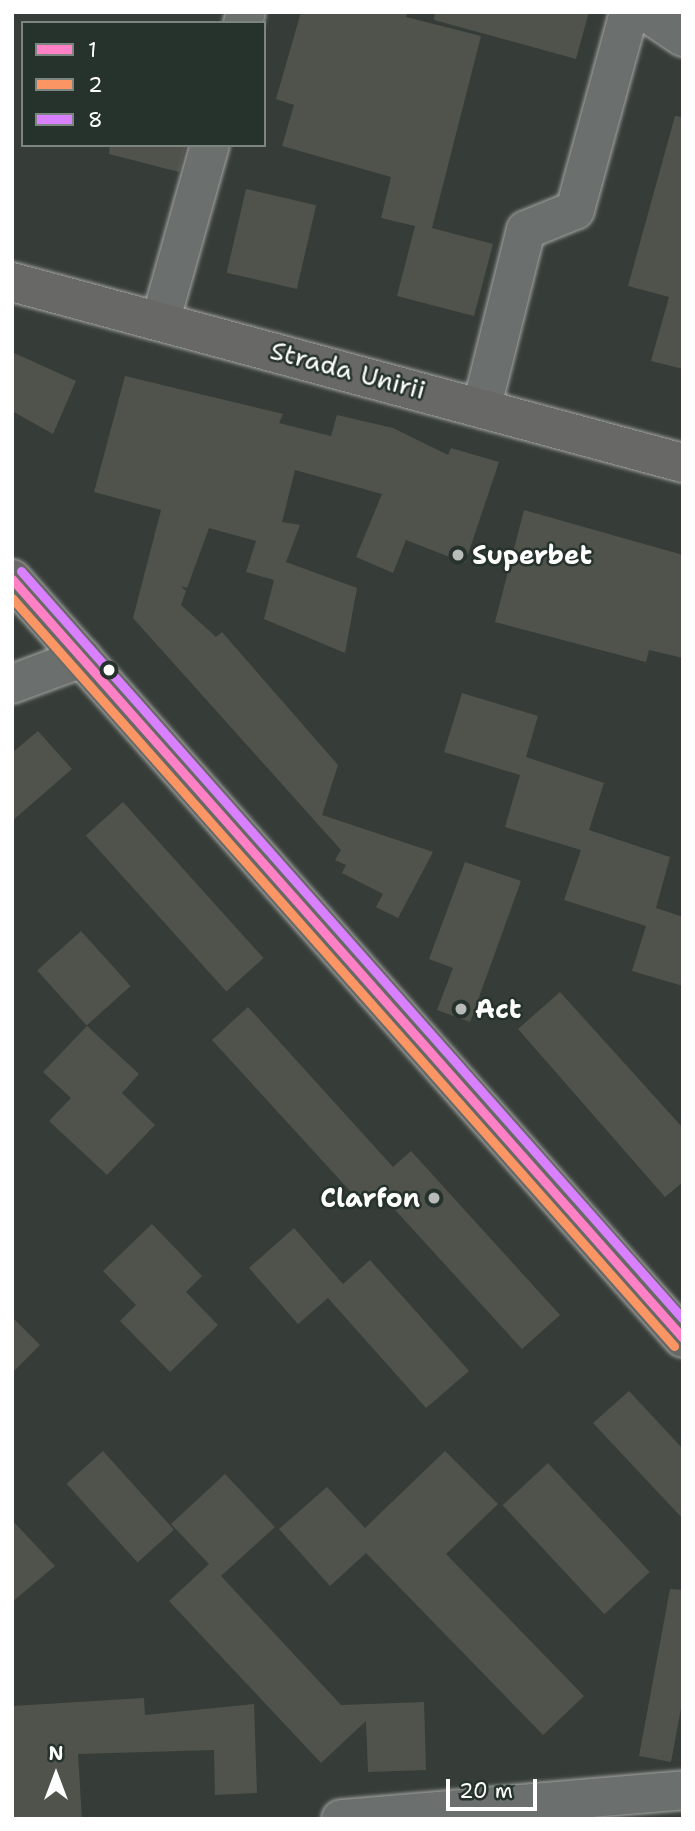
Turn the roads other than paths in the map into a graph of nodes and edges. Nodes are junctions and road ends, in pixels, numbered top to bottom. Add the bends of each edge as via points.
1 (629, 12) edge
2 (646, 12) edge
3 (682, 34) edge
4 (209, 147) edge
5 (12, 282) edge
6 (161, 319) junction
7 (482, 406) junction
8 (683, 463) edge
9 (12, 579) edge
10 (82, 658) junction
11 (12, 684) edge
12 (683, 1338) edge
13 (683, 1790) edge
14 (341, 1819) edge

1 - 7 street via 575,210 526,230
2 - 3 street
4 - 6 street
5 - 6 main road, Strada Unirii
6 - 7 main road, Strada Unirii
7 - 8 main road, Strada Unirii
9 - 10 main road
10 - 11 street
10 - 12 main road
13 - 14 street

